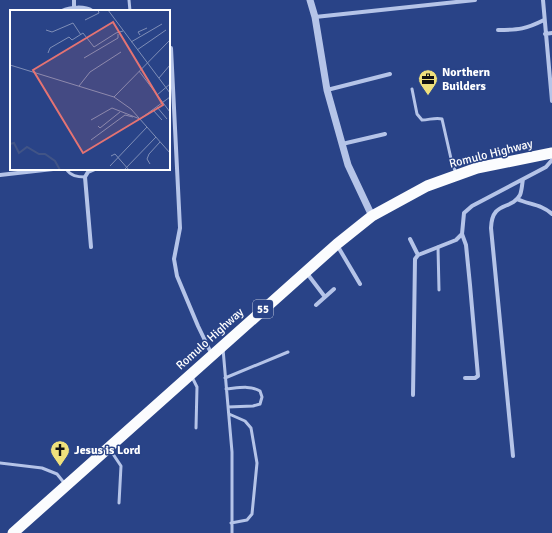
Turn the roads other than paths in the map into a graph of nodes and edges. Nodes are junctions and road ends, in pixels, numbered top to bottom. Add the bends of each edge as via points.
1 (74, 0) edge
2 (129, 0) edge
3 (310, 0) edge
4 (475, 0) edge
5 (543, 0) edge
6 (74, 9) junction
7 (68, 10) edge
8 (90, 10) edge
9 (130, 10) edge
10 (315, 17) junction
11 (544, 20) junction
12 (498, 30) dead end
13 (552, 33) edge
14 (545, 34) junction
15 (171, 48) dead end
16 (550, 62) edge
17 (390, 74) dead end
18 (412, 88) dead end
19 (328, 90) junction
20 (552, 101) edge
21 (385, 134) dead end
22 (342, 144) junction
23 (552, 153) edge
24 (552, 160) edge
25 (43, 170) edge
26 (67, 170) edge
27 (93, 170) edge
28 (457, 174) junction
29 (0, 175) edge
30 (85, 177) junction
31 (523, 179) junction
32 (517, 199) junction
33 (552, 214) edge
34 (372, 216) junction
35 (462, 234) junction
36 (410, 239) dead end
37 (337, 244) junction
38 (91, 247) dead end
39 (438, 247) junction
40 (418, 255) junction
41 (306, 272) junction
42 (360, 284) dead end
43 (334, 289) dead end
44 (439, 290) dead end
45 (325, 297) junction
46 (316, 305) dead end
47 (223, 346) junction
48 (288, 352) dead end
49 (212, 355) junction
50 (191, 374) junction
51 (225, 378) junction
52 (465, 378) dead end
53 (226, 389) junction
54 (413, 395) dead end
55 (228, 407) junction
56 (228, 414) junction
57 (196, 428) dead end
58 (113, 444) junction
59 (513, 456) dead end
60 (0, 463) edge
61 (66, 485) junction
62 (119, 503) dead end
63 (231, 523) junction
64 (13, 533) edge
65 (232, 533) edge

1 - 6 street
2 - 9 lane
3 - 10 street
4 - 10 street
5 - 11 street
6 - 7 street
6 - 8 street
10 - 19 street
11 - 12 street via 527,28
11 - 14 street
13 - 14 street
14 - 16 street
15 - 49 street via 180,228 174,260 198,326
16 - 20 street
17 - 19 street
18 - 28 lane via 417,114 422,120 442,119
19 - 22 street
21 - 22 street
22 - 34 street via 348,165
23 - 28 highway, Romulo Highway / 55
24 - 31 street via 546,167
25 - 29 street
26 - 30 lane via 75,176
27 - 30 street
28 - 34 highway, Romulo Highway / 55 via 427,186
30 - 38 street
31 - 32 street via 521,193
31 - 35 street via 472,206 464,213
32 - 33 street via 542,206
32 - 59 street via 496,211 491,218
34 - 37 highway, Romulo Highway / 55
35 - 39 street via 456,240
35 - 52 street via 467,253 478,376
36 - 40 street
37 - 41 highway, Romulo Highway / 55
37 - 42 street
39 - 40 street
39 - 44 lane
40 - 54 street via 414,269
41 - 45 street
41 - 47 highway, Romulo Highway / 55
43 - 45 street
45 - 46 street
47 - 49 highway, Romulo Highway / 55
47 - 51 lane
48 - 51 lane
49 - 50 highway, Romulo Highway / 55
50 - 57 lane via 197,387
50 - 58 highway, Romulo Highway / 55
51 - 53 lane
53 - 55 lane
53 - 55 lane via 256,388 262,397 260,404
55 - 56 lane
56 - 63 lane via 232,452
56 - 63 lane via 245,421 251,428 257,463 252,514 247,520
58 - 61 highway, Romulo Highway / 55
58 - 62 lane via 113,454 121,466
60 - 61 lane via 42,468 57,474
61 - 64 highway, Romulo Highway / 55
63 - 65 lane

